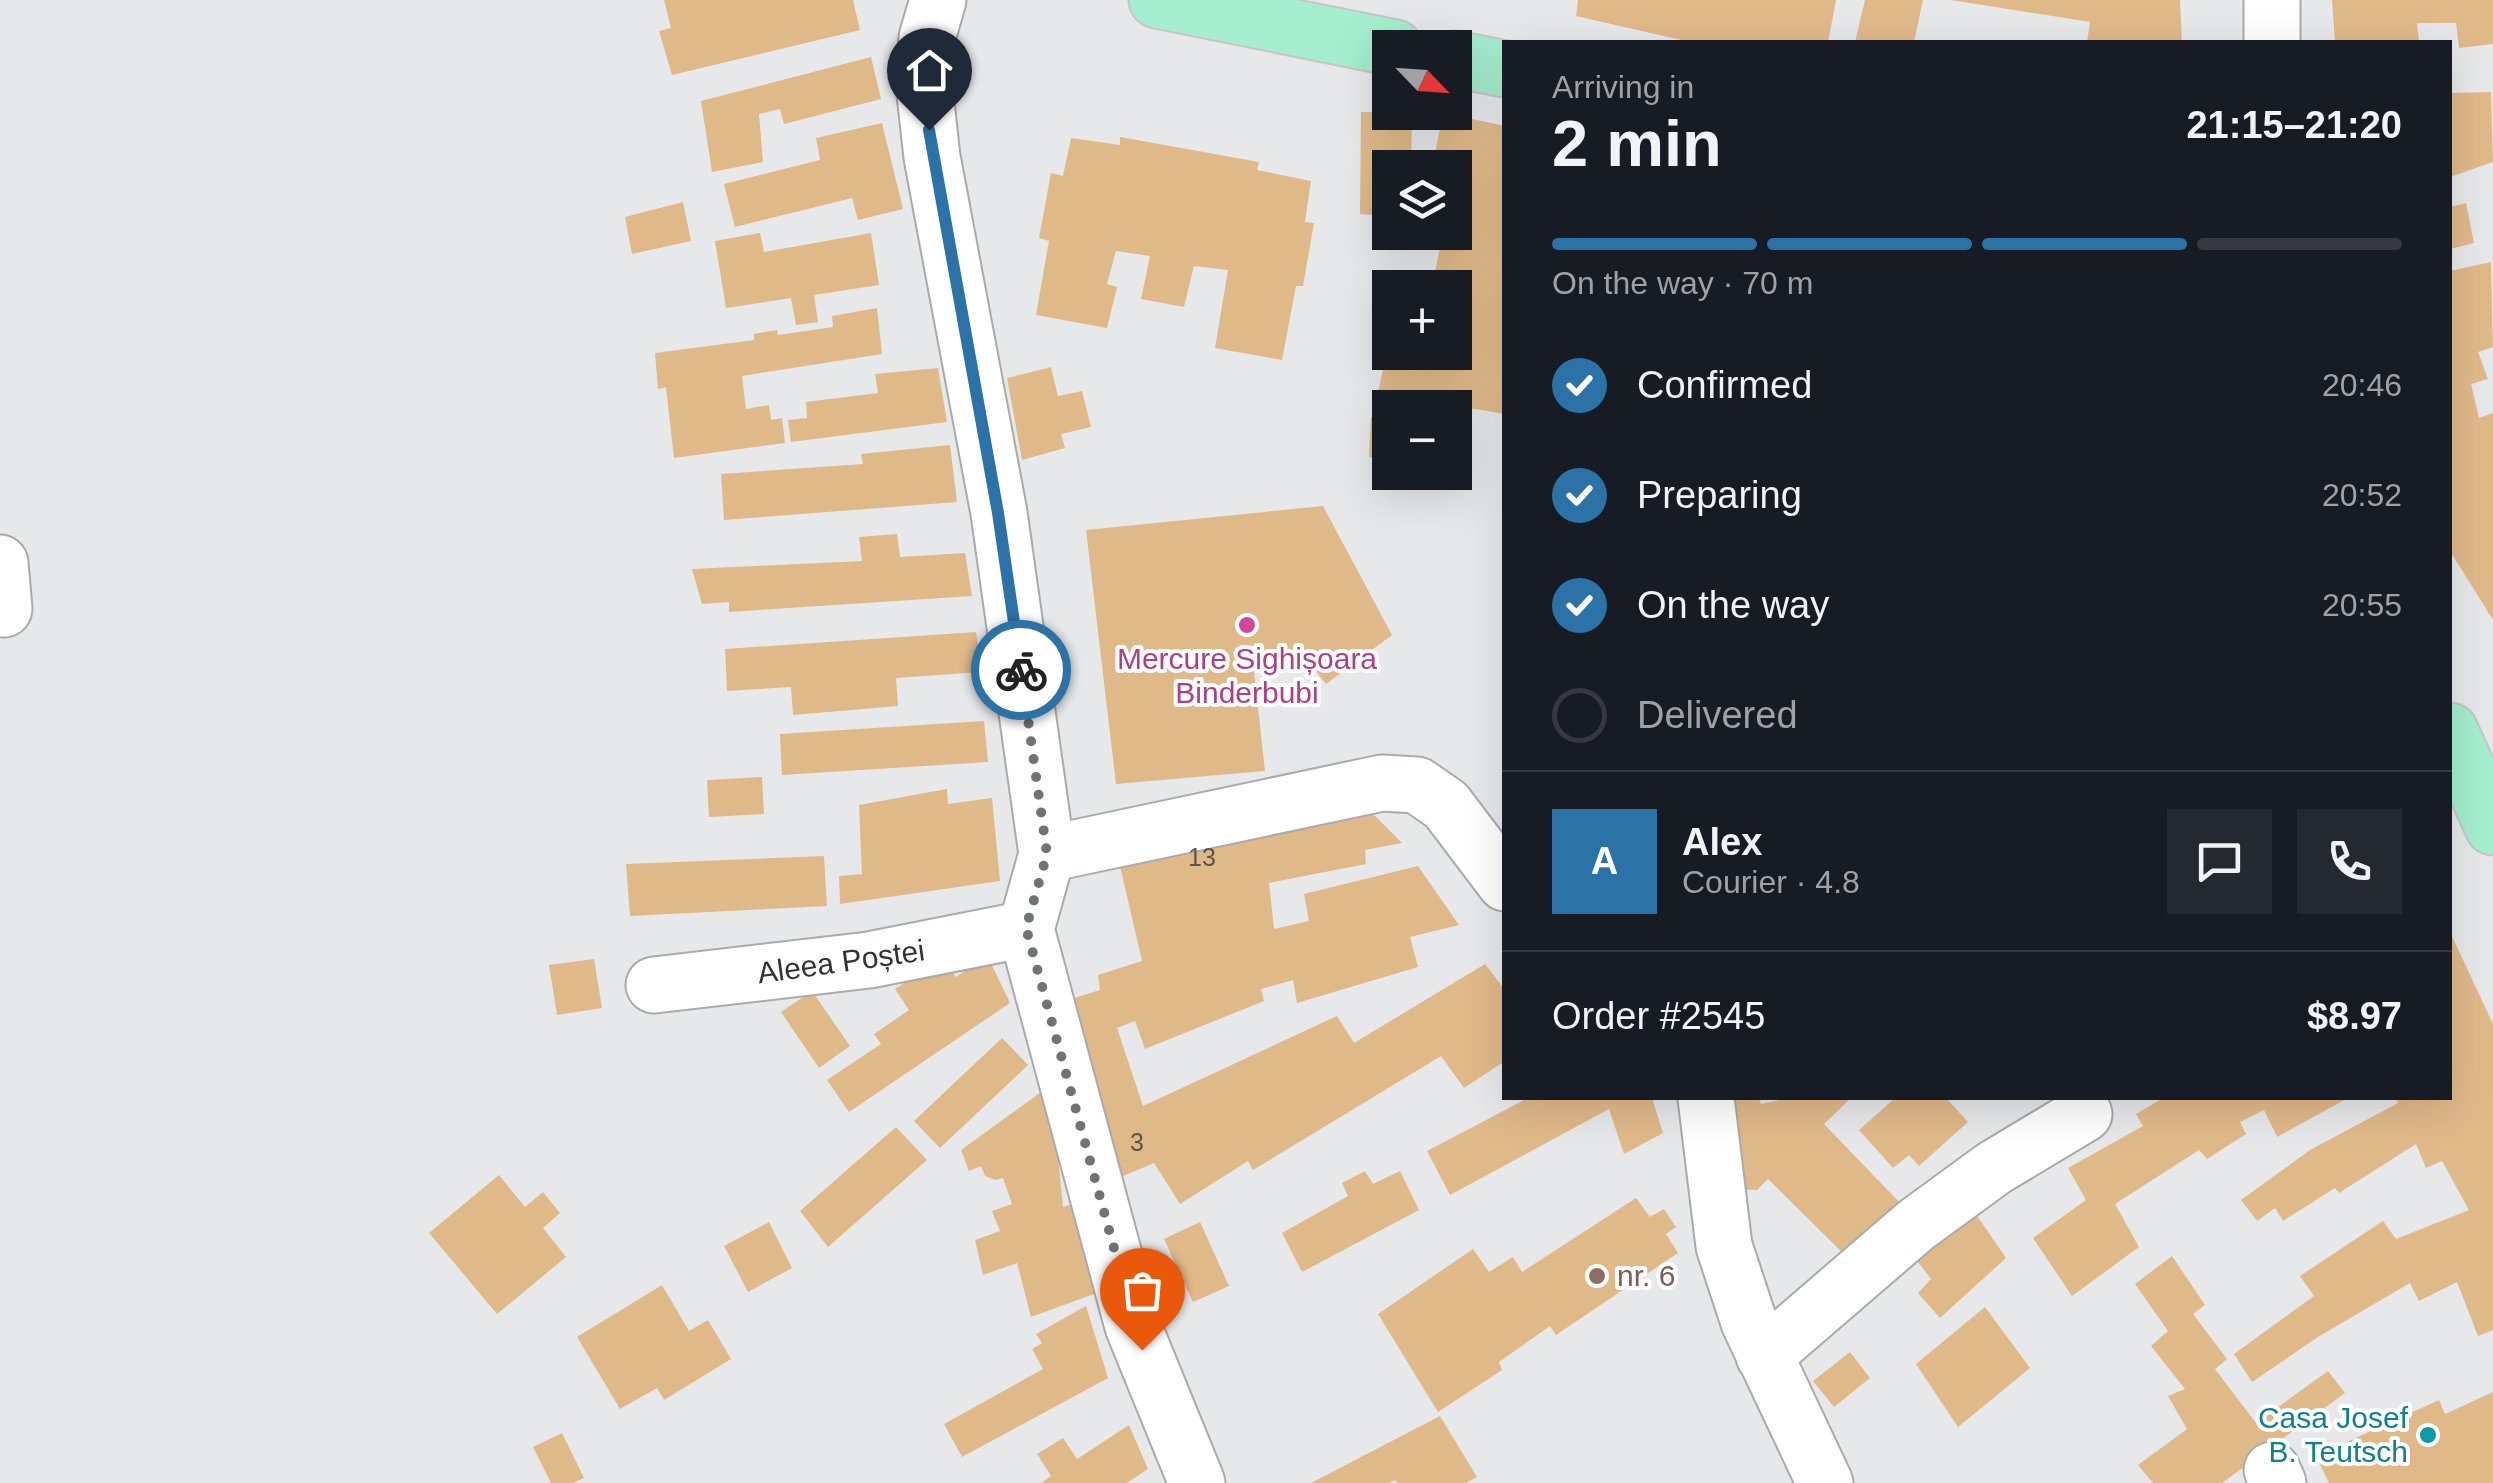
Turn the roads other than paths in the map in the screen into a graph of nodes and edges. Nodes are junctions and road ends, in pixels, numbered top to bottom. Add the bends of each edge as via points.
1 (938, 0) edge
2 (1157, 0) edge
3 (2272, 0) edge
4 (2272, 40) edge
5 (1372, 43) edge
6 (1472, 63) edge
7 (1502, 68) edge
8 (2452, 736) edge
9 (2493, 827) edge
10 (1047, 854) junction
11 (1502, 879) edge
12 (1026, 928) junction
13 (654, 985) dead end
14 (1706, 1100) edge
15 (2084, 1114) dead end
16 (1764, 1356) junction
17 (1196, 1483) edge
18 (1825, 1483) edge

1 - 10 street via 923,76 932,157 998,513
2 - 5 main road
3 - 4 street
6 - 7 main road
8 - 9 main road
10 - 11 street via 1382,782 1417,785 1446,805
10 - 12 street
12 - 13 street, Aleea Poștei via 869,960
12 - 17 street via 1134,1326
14 - 16 street via 1724,1246
15 - 16 street via 1916,1225
16 - 18 street

